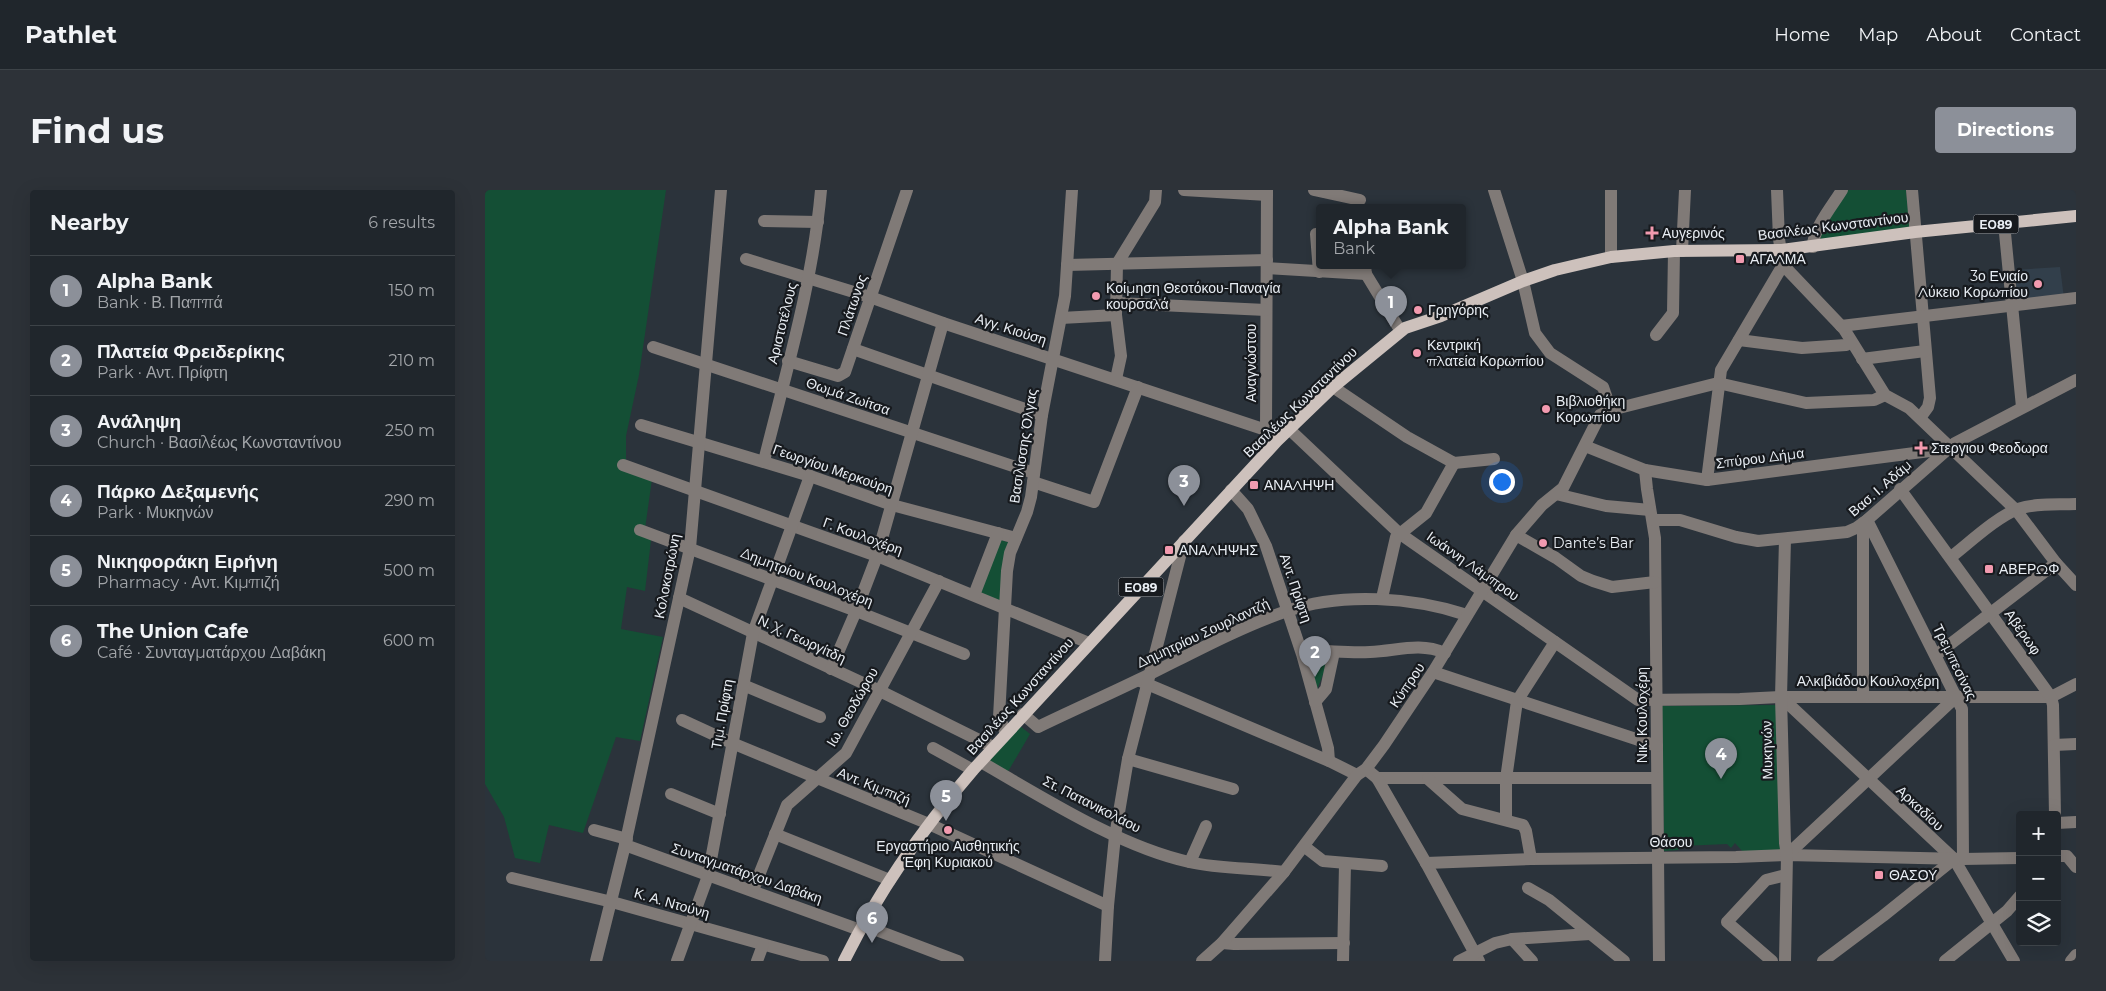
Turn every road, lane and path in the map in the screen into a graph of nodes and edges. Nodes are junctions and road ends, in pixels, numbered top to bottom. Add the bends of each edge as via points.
1 (721, 190) edge
2 (821, 190) edge
3 (907, 190) edge
4 (1072, 190) edge
5 (1155, 190) edge
6 (1183, 190) edge
7 (1314, 190) edge
8 (1494, 190) edge
9 (1611, 190) edge
10 (1685, 190) edge
11 (1777, 190) edge
12 (1842, 190) edge
13 (1912, 190) edge
14 (1240, 192) edge
15 (1267, 193) edge
16 (1360, 200) edge
17 (2076, 216) edge
18 (764, 221) dead end
19 (819, 222) junction
20 (2004, 223) junction
21 (1915, 232) junction
22 (1813, 247) junction
23 (1782, 250) junction
24 (1678, 251) junction
25 (1611, 257) junction
26 (746, 259) dead end
27 (1117, 264) junction
28 (1267, 264) junction
29 (1067, 265) junction
30 (1783, 265) junction
31 (1319, 269) edge
32 (1366, 270) edge
33 (1319, 272) junction
34 (809, 278) junction
35 (1523, 280) junction
36 (870, 297) junction
37 (2076, 298) edge
38 (2012, 306) junction
39 (1117, 309) junction
40 (1266, 310) junction
41 (1923, 317) junction
42 (1061, 318) junction
43 (943, 323) junction
44 (1841, 326) junction
45 (1400, 330) junction
46 (1656, 335) dead end
47 (1739, 340) junction
48 (1851, 342) junction
49 (653, 347) dead end
50 (853, 349) junction
51 (1925, 351) junction
52 (1052, 358) junction
53 (1862, 359) junction
54 (788, 362) junction
55 (705, 364) junction
56 (927, 376) junction
57 (1116, 379) junction
58 (2076, 380) edge
59 (1718, 383) junction
60 (1138, 387) junction
61 (1333, 387) junction
62 (781, 389) junction
63 (1885, 396) junction
64 (2023, 407) junction
65 (1611, 410) junction
66 (1042, 415) junction
67 (1920, 418) junction
68 (641, 424) dead end
69 (1289, 429) junction
70 (1266, 430) junction
71 (910, 433) junction
72 (1277, 441) junction
73 (699, 442) junction
74 (1585, 446) junction
75 (1946, 449) junction
76 (1494, 459) dead end
77 (764, 461) junction
78 (1454, 463) junction
79 (623, 465) dead end
80 (1645, 470) junction
81 (810, 476) junction
82 (1034, 477) junction
83 (1707, 480) junction
84 (695, 490) junction
85 (1231, 490) junction
86 (1901, 490) junction
87 (1556, 494) junction
88 (2076, 504) edge
89 (892, 505) junction
90 (2015, 510) junction
91 (1651, 515) junction
92 (1865, 522) junction
93 (792, 526) junction
94 (640, 530) dead end
95 (998, 533) junction
96 (1399, 533) junction
97 (1516, 535) junction
98 (1016, 538) junction
99 (1785, 538) junction
100 (1184, 541) junction
101 (690, 548) junction
102 (877, 556) junction
103 (1951, 557) junction
104 (2056, 562) junction
105 (772, 580) junction
106 (939, 581) junction
107 (1655, 582) junction
108 (2076, 585) edge
109 (1483, 590) junction
110 (974, 595) junction
111 (679, 598) junction
112 (1382, 598) junction
113 (1006, 609) junction
114 (856, 611) junction
115 (1287, 611) junction
116 (1991, 613) junction
117 (1467, 615) junction
118 (753, 633) junction
119 (910, 633) junction
120 (1555, 642) junction
121 (1089, 643) junction
122 (1301, 649) junction
123 (1333, 652) junction
124 (1445, 653) junction
125 (964, 654) dead end
126 (1936, 655) junction
127 (831, 669) junction
128 (1433, 672) junction
129 (1146, 679) junction
130 (2076, 684) edge
131 (743, 685) junction
132 (880, 691) junction
133 (1781, 696) junction
134 (1957, 696) junction
135 (1863, 697) junction
136 (2051, 697) junction
137 (1517, 701) junction
138 (1657, 701) junction
139 (1315, 702) junction
140 (1023, 714) junction
141 (820, 717) dead end
142 (682, 720) dead end
143 (1006, 733) junction
144 (732, 743) junction
145 (2076, 744) edge
146 (2054, 745) junction
147 (1657, 746) junction
148 (993, 747) junction
149 (933, 748) dead end
150 (1128, 759) junction
151 (1329, 761) junction
152 (977, 766) junction
153 (1361, 772) junction
154 (817, 778) junction
155 (1377, 778) junction
156 (1657, 778) junction
157 (1427, 779) junction
158 (1506, 779) junction
159 (1868, 779) junction
160 (1233, 788) dead end
161 (671, 794) dead end
162 (2055, 811) edge
163 (720, 814) junction
164 (1506, 819) junction
165 (2076, 822) edge
166 (2061, 823) edge
167 (929, 824) junction
168 (1206, 826) dead end
169 (594, 830) dead end
170 (775, 834) junction
171 (1115, 836) junction
172 (626, 842) junction
173 (1305, 847) junction
174 (1787, 855) junction
175 (2061, 856) edge
176 (1657, 857) junction
177 (2016, 858) edge
178 (1531, 859) junction
179 (1958, 859) junction
180 (1189, 862) junction
181 (1426, 863) junction
182 (1345, 864) junction
183 (1382, 866) dead end
184 (2076, 867) edge
185 (1284, 872) junction
186 (1787, 875) junction
187 (708, 876) junction
188 (512, 878) dead end
189 (890, 880) junction
190 (1528, 888) dead end
191 (753, 890) junction
192 (2016, 901) edge
193 (612, 902) junction
194 (1107, 906) junction
195 (691, 923) junction
196 (1992, 924) junction
197 (862, 926) junction
198 (1590, 934) junction
199 (1512, 939) junction
200 (1344, 942) junction
201 (1222, 943) junction
202 (763, 945) junction
203 (2076, 955) edge
204 (1215, 957) edge
205 (1477, 957) edge
206 (596, 961) edge
207 (677, 961) edge
208 (757, 961) edge
209 (823, 961) edge
210 (844, 961) edge
211 (958, 961) edge
212 (1105, 961) edge
213 (1202, 961) edge
214 (1343, 961) edge
215 (1459, 961) edge
216 (1532, 961) edge
217 (1625, 961) edge
218 (1659, 961) edge
219 (1772, 961) edge
220 (1785, 961) edge
221 (1823, 961) edge
222 (1945, 961) edge
223 (2014, 961) edge
224 (2071, 961) edge

1 - 55 street, Κολοκοτρώνη
2 - 19 street, Αριστοτέλους
3 - 36 street, Πλάτωνος
4 - 29 street, Βασιλίσσης Όλγας
5 - 27 street via 1155,202
6 - 14 street
7 - 16 street
8 - 35 street
9 - 25 street
10 - 24 street
11 - 23 street
12 - 22 street via 1816,231
13 - 21 street
14 - 15 street
15 - 28 street, Αναγνώστου
17 - 20 main road, Βασιλέως Κωνσταντίνου / ΕΟ89
18 - 19 street
19 - 34 street, Αριστοτέλους
20 - 21 main road, Βασιλέως Κωνσταντίνου / ΕΟ89
20 - 38 street
21 - 22 main road, Βασιλέως Κωνσταντίνου / ΕΟ89
21 - 41 street
22 - 23 main road, Βασιλέως Κωνσταντίνου / ΕΟ89
23 - 24 main road, Βασιλέως Κωνσταντίνου / ΕΟ89
23 - 30 street
24 - 25 main road, Βασιλέως Κωνσταντίνου / ΕΟ89
24 - 46 street via 1673,313
25 - 35 main road, Βασιλέως Κωνσταντίνου / ΕΟ89
26 - 34 street, Αγγ. Κιούση
27 - 28 street
27 - 29 street
27 - 39 street
28 - 33 street
28 - 40 street, Αναγνώστου
29 - 42 street, Βασιλίσσης Όλγας
30 - 44 street
30 - 47 street
31 - 33 street
32 - 33 street
32 - 45 street
34 - 36 street, Αγγ. Κιούση
34 - 54 street, Αριστοτέλους
35 - 45 main road, Βασιλέως Κωνσταντίνου / ΕΟ89
35 - 65 street via 1535,333 1551,353 1603,387
36 - 43 street, Αγγ. Κιούση
36 - 50 street, Πλάτωνος
37 - 38 street
38 - 41 street
38 - 64 street
39 - 40 street
39 - 42 street
39 - 57 street via 1121,356
40 - 70 street, Αναγνώστου
41 - 44 street
41 - 51 street
42 - 52 street, Βασιλίσσης Όλγας
43 - 52 street, Αγγ. Κιούση
43 - 56 street
44 - 48 street
45 - 61 main road, Βασιλέως Κωνσταντίνου / ΕΟ89
47 - 48 street via 1802,348
47 - 59 street via 1721,370
48 - 53 street
49 - 55 street, Θωμά Ζωίτσα
50 - 54 street, Πλάτωνος via 845,372 839,376
50 - 56 street
51 - 53 street
51 - 67 street via 1930,398
52 - 57 street, Αγγ. Κιούση
52 - 66 street, Βασιλίσσης Όλγας
53 - 63 street
54 - 62 street, Αριστοτέλους
55 - 62 street, Θωμά Ζωίτσα
55 - 73 street, Κολοκοτρώνη
56 - 66 street
56 - 71 street
57 - 60 street, Αγγ. Κιούση
58 - 64 street, Βασ. Ι. Αδάμ
59 - 63 street via 1806,403 1875,400
59 - 65 street
59 - 83 street
60 - 70 street, Αγγ. Κιούση
60 - 82 street, Θωμά Ζωίτσα via 1094,502
61 - 69 main road, Βασιλέως Κωνσταντίνου / ΕΟ89
61 - 78 street via 1407,437
62 - 71 street, Θωμά Ζωίτσα
62 - 77 street, Αριστοτέλους
63 - 67 street via 1904,404
64 - 75 street, Βασ. Ι. Αδάμ
65 - 74 street, Κύπρου via 1599,418
66 - 82 street, Βασιλίσσης Όλγας
67 - 75 street
68 - 73 street, Γεωργίου Μερκούρη
69 - 72 main road, Βασιλέως Κωνσταντίνου / ΕΟ89
69 - 96 street, Ιωάννη Λάμπρου
70 - 72 street
71 - 82 street, Θωμά Ζωίτσα
71 - 89 street
72 - 85 main road, Βασιλέως Κωνσταντίνου / ΕΟ89
73 - 77 street, Γεωργίου Μερκούρη
73 - 84 street, Κολοκοτρώνη
74 - 80 street, Σπύρου Δήμα
74 - 87 street, Κύπρου via 1563,488
75 - 83 street, Σπύρου Δήμα
75 - 86 street, Βασ. Ι. Αδάμ
75 - 90 street
76 - 78 street
77 - 81 street, Γεωργίου Μερκούρη
78 - 96 street via 1426,513
79 - 84 street, Γ. Κουλοχέρη
80 - 83 street, Σπύρου Δήμα
80 - 91 street, Νικ. Κουλοχέρη
81 - 89 street, Γεωργίου Μερκούρη
81 - 93 street, Τιμ. Πρίφτη
82 - 98 street, Βασιλίσσης Όλγας via 1027,512
84 - 93 street, Γ. Κουλοχέρη
84 - 101 street, Κολοκοτρώνη
85 - 100 main road, Βασιλέως Κωνσταντίνου / ΕΟ89
85 - 115 street, Αντ. Πρίφτη via 1255,519
86 - 92 street, Βασ. Ι. Αδάμ
86 - 103 street, Αβέρωφ
87 - 91 street, Βασ. Ι. Αδάμ
87 - 97 street, Κύπρου
88 - 90 street
89 - 95 street, Γεωργίου Μερκούρη
89 - 102 street
90 - 103 street
90 - 104 street
91 - 99 street, Βασ. Ι. Αδάμ via 1752,540
91 - 107 street, Νικ. Κουλοχέρη
92 - 99 street, Βασ. Ι. Αδάμ via 1847,532
92 - 126 street, Τρεμπεσίνας
92 - 135 street
93 - 102 street, Γ. Κουλοχέρη
93 - 105 street, Τιμ. Πρίφτη
94 - 101 street, Δημητρίου Κουλοχέρη
95 - 98 street, Γεωργίου Μερκούρη
95 - 110 street
96 - 109 street, Ιωάννη Λάμπρου
96 - 112 street via 1390,554
97 - 107 street via 1593,582 1612,587
97 - 109 street, Κύπρου
98 - 113 street, Βασιλίσσης Όλγας via 1007,570
99 - 133 street, Μυκηνών
100 - 121 main road, Βασιλέως Κωνσταντίνου / ΕΟ89
100 - 129 street
101 - 105 street, Δημητρίου Κουλοχέρη
101 - 111 street, Κολοκοτρώνη
102 - 106 street, Γ. Κουλοχέρη
102 - 114 street
103 - 116 street, Αβέρωφ
104 - 108 street
104 - 116 street
105 - 114 street, Δημητρίου Κουλοχέρη
105 - 118 street, Τιμ. Πρίφτη
106 - 110 street, Γ. Κουλοχέρη
106 - 119 street, Ιω. Θεοδώρου
107 - 138 street, Νικ. Κουλοχέρη
109 - 117 street, Κύπρου
109 - 120 street, Ιωάννη Λάμπρου
110 - 113 street, Γ. Κουλοχέρη
111 - 118 street, Ν. Χ. Γεωργίτδη
111 - 172 street, Κολοκοτρώνη
112 - 115 street, Δημητρίου Σουρλαντζή via 1314,604
112 - 117 street, Δημητρίου Σουρλαντζή via 1445,608
113 - 121 street, Γ. Κουλοχέρη
113 - 143 street, Βασιλίσσης Όλγας via 999,717
114 - 119 street, Δημητρίου Κουλοχέρη
114 - 127 street
115 - 122 street, Αντ. Πρίφτη
115 - 129 street, Δημητρίου Σουρλαντζή via 1221,639
116 - 126 street
116 - 136 street, Αβέρωφ
117 - 124 street, Κύπρου
118 - 127 street, Ν. Χ. Γεωργίτδη
118 - 131 street, Τιμ. Πρίφτη
119 - 125 street, Δημητρίου Κουλοχέρη
119 - 132 street, Ιω. Θεοδώρου
120 - 137 street
120 - 138 street, Ιωάννη Λάμπρου via 1638,700
121 - 140 main road, Βασιλέως Κωνσταντίνου / ΕΟ89
122 - 123 street
122 - 139 street, Αντ. Πρίφτη
123 - 124 street via 1425,646
123 - 139 street via 1326,689
124 - 128 street, Κύπρου
126 - 134 street, Τρεμπεσίνας
127 - 132 street, Ν. Χ. Γεωργίτδη
128 - 137 street
128 - 153 street, Κύπρου
129 - 140 street, Δημητρίου Σουρλαντζή via 1038,727
129 - 150 street
129 - 151 street
130 - 136 street, Αλκιβιάδου Κουλοχέρη
131 - 141 street
131 - 144 street, Τιμ. Πρίφτη
132 - 148 street, Ν. Χ. Γεωργίτδη
132 - 154 street, Ιω. Θεοδώρου via 846,753
133 - 135 street, Αλκιβιάδου Κουλοχέρη
133 - 138 street, Αλκιβιάδου Κουλοχέρη
133 - 159 street, Αρκαδίου
133 - 174 street, Μυκηνών
134 - 135 street, Αλκιβιάδου Κουλοχέρη
134 - 136 street, Αλκιβιάδου Κουλοχέρη
134 - 159 street
134 - 179 street, Τρεμπεσίνας via 1962,709
136 - 146 street, Αβέρωφ
137 - 147 street
137 - 158 street
138 - 147 street, Νικ. Κουλοχέρη
139 - 151 street, Αντ. Πρίφτη
140 - 143 main road, Βασιλέως Κωνσταντίνου / ΕΟ89
142 - 144 street, Αντ. Κιμπιζή
143 - 148 main road, Βασιλέως Κωνσταντίνου / ΕΟ89
144 - 154 street, Αντ. Κιμπιζή
144 - 163 street, Τιμ. Πρίφτη
145 - 146 street
146 - 162 street, Αβέρωφ
147 - 156 street, Νικ. Κουλοχέρη
148 - 152 main road, Βασιλέως Κωνσταντίνου / ΕΟ89
149 - 152 street, Στ. Πατανικολάου
150 - 160 street
150 - 171 street
151 - 153 street
152 - 167 main road, Βασιλέως Κωνσταντίνου / ΕΟ89
152 - 171 street, Στ. Πατανικολάου
153 - 155 street
153 - 173 street, Κύπρου
154 - 167 street, Αντ. Κιμπιζή
154 - 170 street, Ιω. Θεοδώρου via 787,805
155 - 157 street
155 - 181 street
156 - 158 street
156 - 176 street, Νικ. Κουλοχέρη
157 - 158 street
157 - 164 street via 1462,809
158 - 164 street
159 - 174 street
159 - 179 street, Αρκαδίου
161 - 163 street
163 - 187 street, Τιμ. Πρίφτη
164 - 178 street via 1525,827
165 - 166 street
167 - 189 main road, Βασιλέως Κωνσταντίνου / ΕΟ89
167 - 194 street, Αντ. Κιμπιζή
168 - 180 street
169 - 172 street, Συνταγματάρχου Δαβάκη
170 - 189 street
170 - 191 street, Ιω. Θεοδώρου
171 - 180 street, Στ. Πατανικολάου
171 - 194 street
172 - 187 street, Συνταγματάρχου Δαβάκη
172 - 193 street, Κολοκοτρώνη
173 - 182 street via 1323,861
173 - 185 street, Κύπρου
174 - 176 street, Θάσου
174 - 179 street, Θάσου
174 - 186 street, Μυκηνών
175 - 184 street via 2067,856
176 - 178 street, Θάσου
176 - 218 street, Νικ. Κουλοχέρη
177 - 179 street, Θάσου
178 - 181 street, Θάσου
179 - 196 street, Αρκαδίου
179 - 221 street
180 - 185 street, Στ. Πατανικολάου
181 - 205 street
182 - 183 street
182 - 200 street
185 - 201 street, Κύπρου
186 - 219 street via 1766,880 1727,922
186 - 220 street, Μυκηνών
187 - 191 street, Συνταγματάρχου Δαβάκη
187 - 195 street, Τιμ. Πρίφτη
188 - 193 street, Κ. Α. Ντούνη
189 - 197 main road, Βασιλέως Κωνσταντίνου / ΕΟ89
190 - 198 street via 1549,900
191 - 197 street, Συνταγματάρχου Δαβάκη
192 - 196 street
193 - 195 street, Κ. Α. Ντούνη
193 - 206 street, Κολοκοτρώνη
194 - 212 street
195 - 202 street, Κ. Α. Ντούνη
195 - 207 street, Τιμ. Πρίφτη
196 - 222 street
196 - 223 street, Αρκαδίου
197 - 210 main road, Βασιλέως Κωνσταντίνου / ΕΟ89
197 - 211 street, Συνταγματάρχου Δαβάκη
198 - 199 street
198 - 217 street
199 - 205 street via 1495,943
199 - 216 street
200 - 201 street
200 - 214 street
201 - 204 street, Κύπρου
202 - 208 street
202 - 209 street, Κ. Α. Ντούνη
203 - 224 street
204 - 213 street, Κύπρου
205 - 215 street

